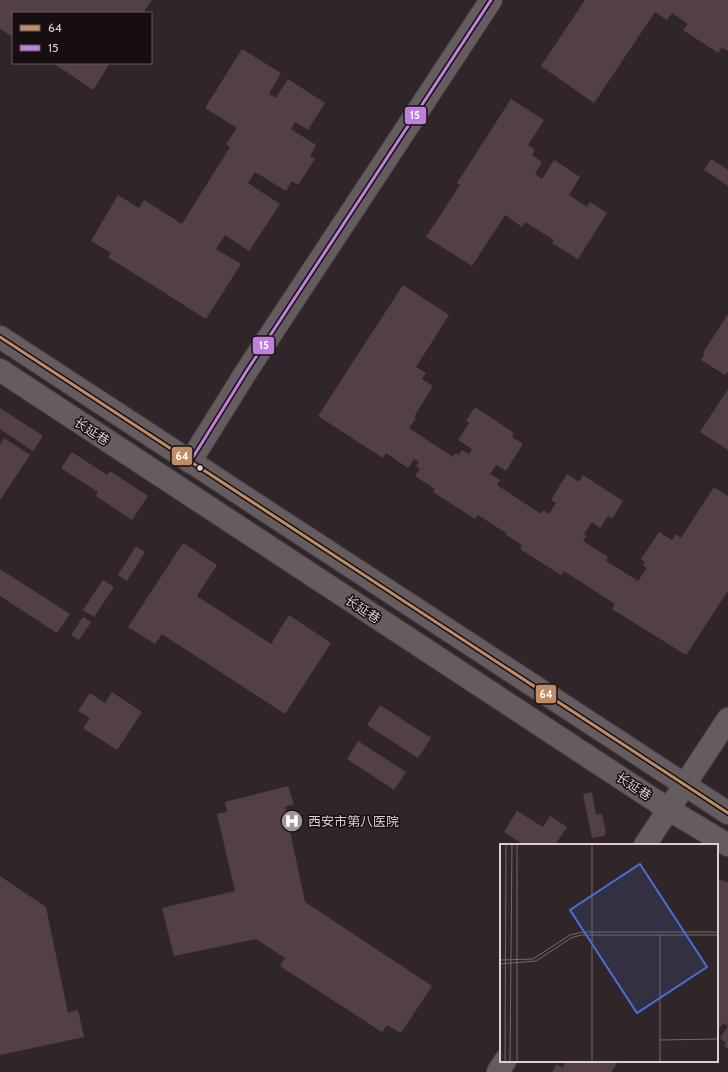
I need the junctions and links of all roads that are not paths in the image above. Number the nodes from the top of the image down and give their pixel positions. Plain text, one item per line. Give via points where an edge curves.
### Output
1 (491, 0) edge
2 (0, 338) edge
3 (0, 370) edge
4 (190, 462) junction
5 (728, 719) edge
6 (684, 785) junction
7 (668, 809) junction
8 (728, 813) edge
9 (646, 844) edge
10 (728, 845) edge
11 (504, 1062) edge
12 (498, 1072) edge

1 - 4 street via 250,366
2 - 4 street
3 - 7 street, 长延巷
4 - 6 street
5 - 6 street
6 - 7 street
6 - 8 street
7 - 9 street
7 - 10 street, 长延巷
11 - 12 street

